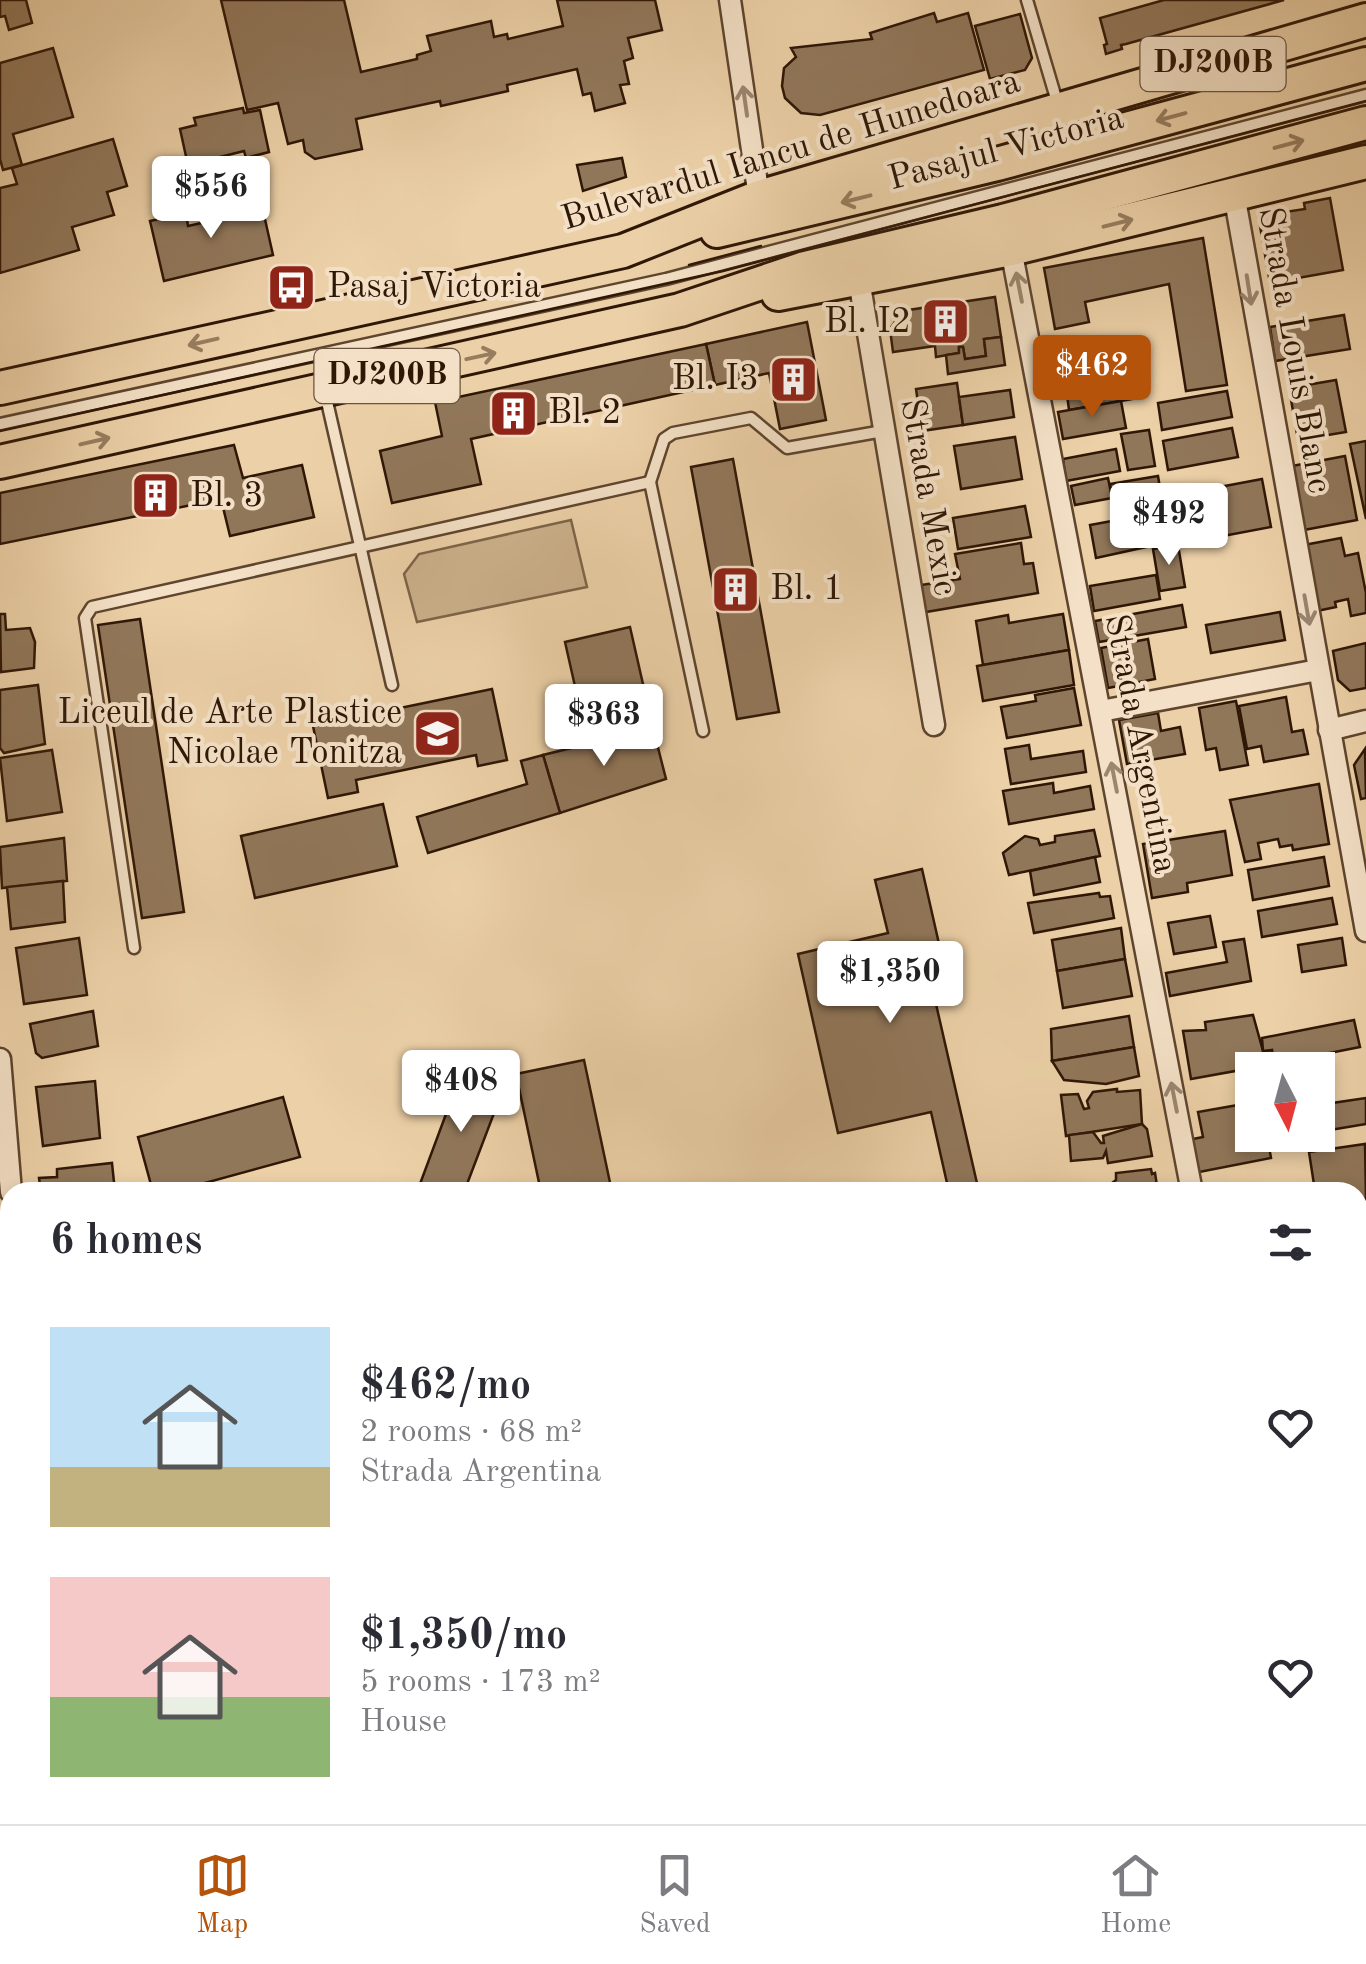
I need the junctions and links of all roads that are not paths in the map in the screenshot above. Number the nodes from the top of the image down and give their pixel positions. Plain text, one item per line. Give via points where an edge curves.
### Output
1 (730, 0) edge
2 (1028, 0) edge
3 (1366, 20) edge
4 (1366, 64) edge
5 (1366, 96) edge
6 (1059, 108) junction
7 (1366, 124) edge
8 (1366, 162) edge
9 (1234, 194) junction
10 (760, 197) junction
11 (1011, 250) junction
12 (623, 251) junction
13 (858, 268) junction
14 (0, 388) edge
15 (324, 390) junction
16 (0, 424) edge
17 (883, 431) junction
18 (0, 462) edge
19 (650, 482) junction
20 (361, 546) junction
21 (1318, 670) junction
22 (392, 685) dead end
23 (1101, 710) junction
24 (1366, 721) edge
25 (934, 725) dead end
26 (703, 730) dead end
27 (1329, 730) junction
28 (1366, 931) edge
29 (134, 948) dead end
30 (0, 1059) edge
31 (10, 1182) edge
32 (1190, 1182) edge

10 -> 1 street
2 - 6 lane
3 - 6 main road, Bulevardul Iancu de Hunedoara / DJ200B
4 -> 12 main road, Pasajul Victoria via 854,200
5 - 16 lane, Pasajul Victoria via 666,279
6 - 10 main road, Bulevardul Iancu de Hunedoara / DJ200B
13 -> 7 main road, Pasajul Victoria via 1003,221
8 - 9 main road, DJ200B
11 -> 9 main road, DJ200B
9 -> 21 street, Strada Louis Blanc
10 - 12 main road, Bulevardul Iancu de Hunedoara / DJ200B
11 - 13 main road, DJ200B
23 -> 11 street, Strada Argentina
12 -> 14 main road, Bulevardul Iancu de Hunedoara / DJ200B
15 -> 13 main road, DJ200B via 680,310 770,278
13 - 17 street, Strada Mexic
18 -> 15 main road, DJ200B
15 - 20 lane
17 - 19 lane via 788,448 751,418 672,433
17 - 25 street, Strada Mexic
19 - 20 lane
19 - 26 lane
20 - 22 lane
20 - 29 lane via 86,613
21 - 23 street
21 - 27 street, Strada Louis Blanc
32 -> 23 street, Strada Argentina
24 - 27 street
27 - 28 street, Strada Louis Blanc
30 - 31 street

